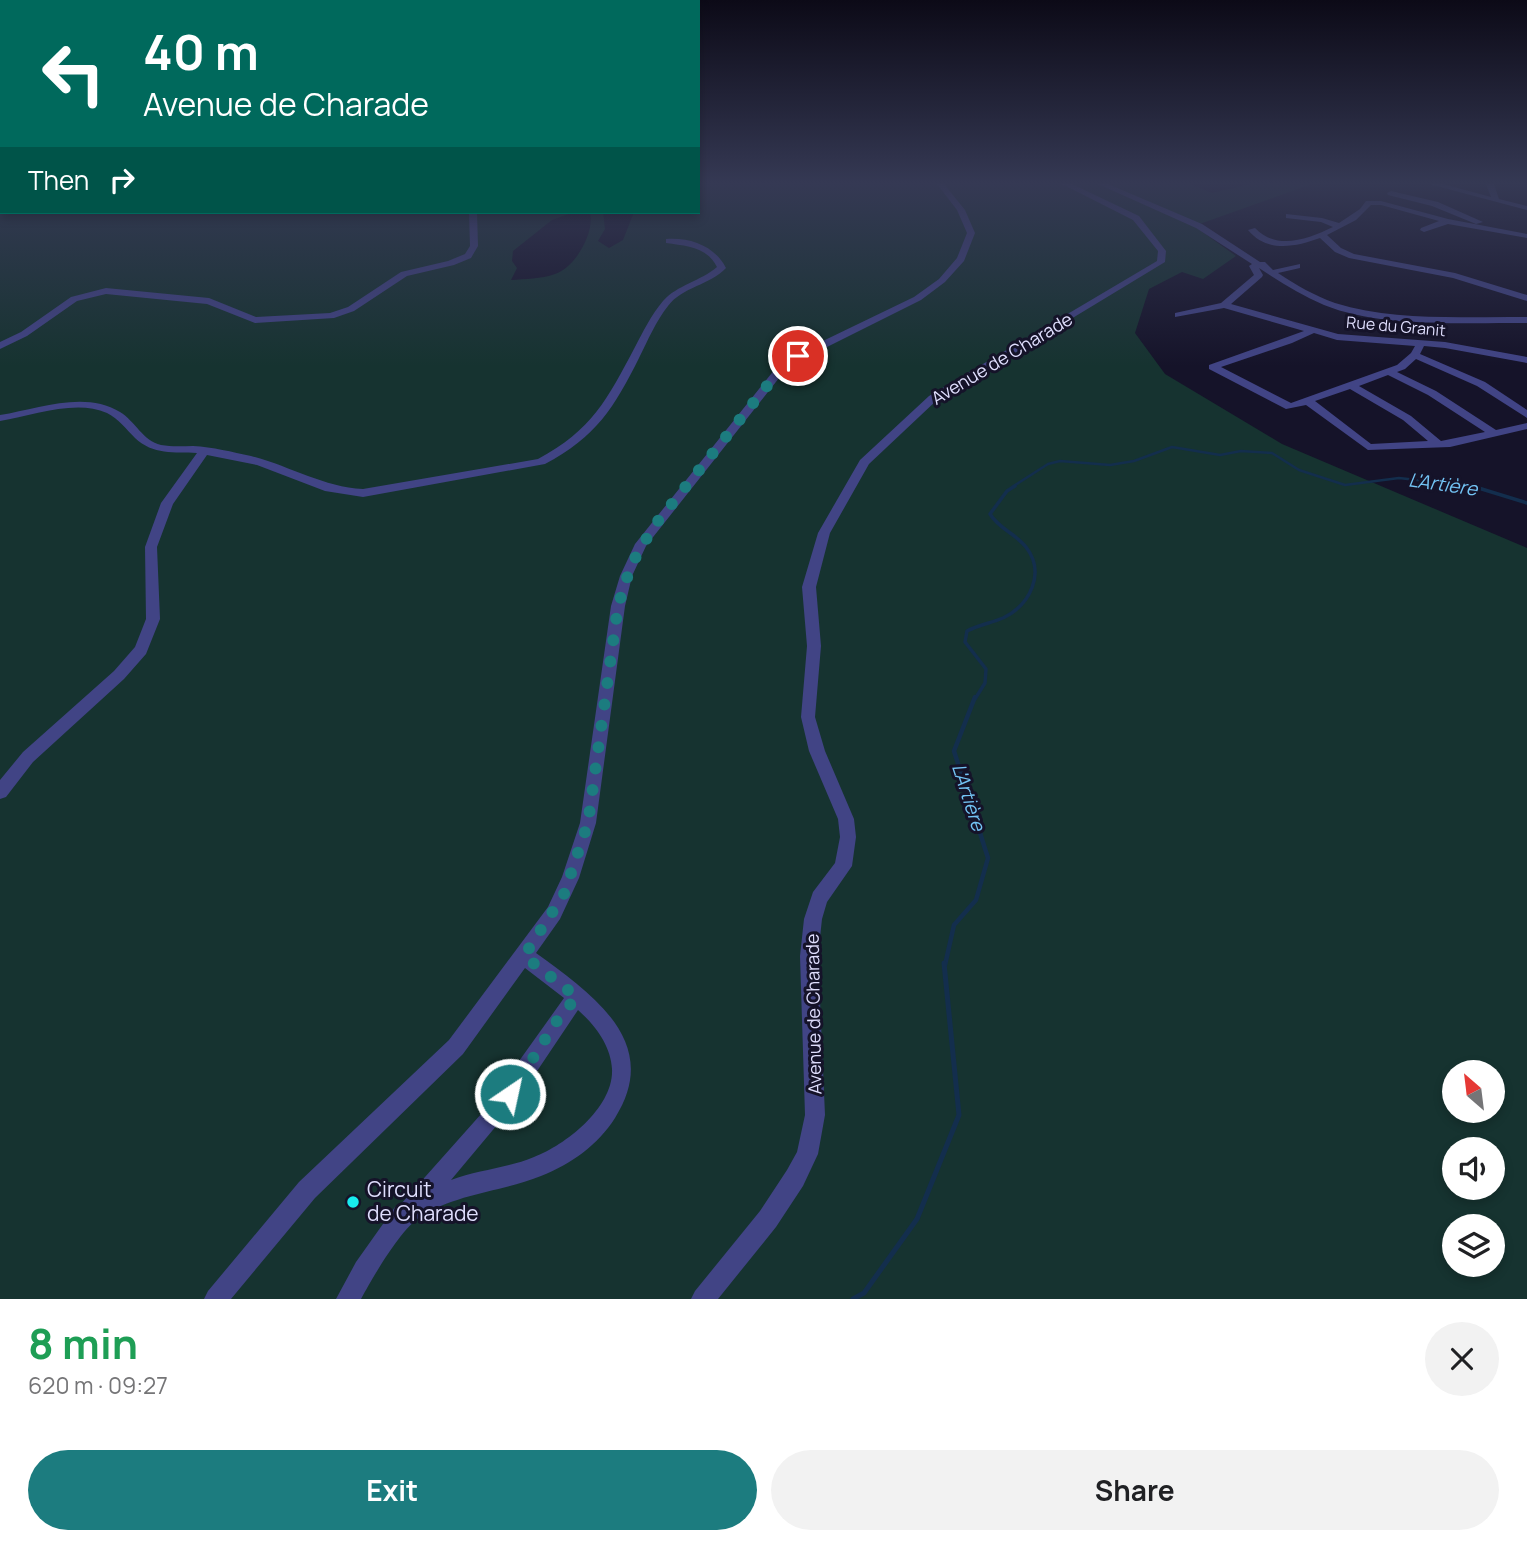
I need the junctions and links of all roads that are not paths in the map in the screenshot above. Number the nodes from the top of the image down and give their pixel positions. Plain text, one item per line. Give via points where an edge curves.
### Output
1 (474, 245) edge
2 (697, 245) edge
3 (966, 245) edge
4 (1157, 245) edge
5 (1230, 245) edge
6 (1332, 245) edge
7 (1262, 264) junction
8 (1297, 266) dead end
9 (1273, 272) junction
10 (1527, 298) edge
11 (1224, 306) junction
12 (1178, 315) dead end
13 (1527, 320) edge
14 (1313, 330) junction
15 (1421, 343) junction
16 (0, 346) edge
17 (1415, 355) junction
18 (1527, 360) edge
19 (1390, 372) junction
20 (1352, 386) junction
21 (1308, 401) junction
22 (1527, 415) edge
23 (0, 418) edge
24 (1527, 426) edge
25 (1495, 434) junction
26 (1439, 445) junction
27 (204, 451) junction
28 (0, 792) edge
29 (524, 956) junction
30 (577, 997) junction
31 (403, 1215) junction
32 (216, 1299) edge
33 (348, 1299) edge
34 (704, 1299) edge

1 - 16 street via 468,256 452,264 404,274 351,309 331,316 255,320 209,301 106,291 74,299
2 - 27 street via 717,257 722,268 671,297 617,390 587,433 563,452 541,461 346,492 320,489 281,470
3 - 29 street via 944,279 924,295 798,356 779,371 641,544 618,606 592,796 580,849 564,894
4 - 34 street, Avenue de Charade via 1161,262 933,398 864,462 824,533 812,567 808,601 813,672 808,717 846,819 848,836 843,866 819,898 813,919 809,956 815,1115 807,1154 795,1178
5 - 7 street
6 - 10 street via 1352,256 1455,276
7 - 9 street
7 - 11 street via 1253,266 1259,275
8 - 9 street
9 - 13 street via 1313,297 1368,314
11 - 12 street
11 - 14 street, Rue du Granit
14 - 15 street, Rue du Granit via 1337,337
14 - 21 street via 1289,344 1213,367 1285,406
15 - 17 street
15 - 18 street, Rue du Granit
17 - 19 street
17 - 22 street via 1494,391
19 - 20 street
19 - 25 street
20 - 21 street
20 - 26 street via 1407,418
21 - 26 street via 1364,446
23 - 27 street via 98,407 117,413 149,444
24 - 25 street
25 - 26 street
27 - 28 street via 167,503 150,547 153,619 141,650 120,675 28,757
29 - 30 street
29 - 32 street via 456,1047 307,1190
30 - 31 street via 510,1094 454,1163
30 - 31 street via 608,1029 622,1056 621,1082 608,1113 565,1154 447,1192
31 - 33 street via 362,1271

